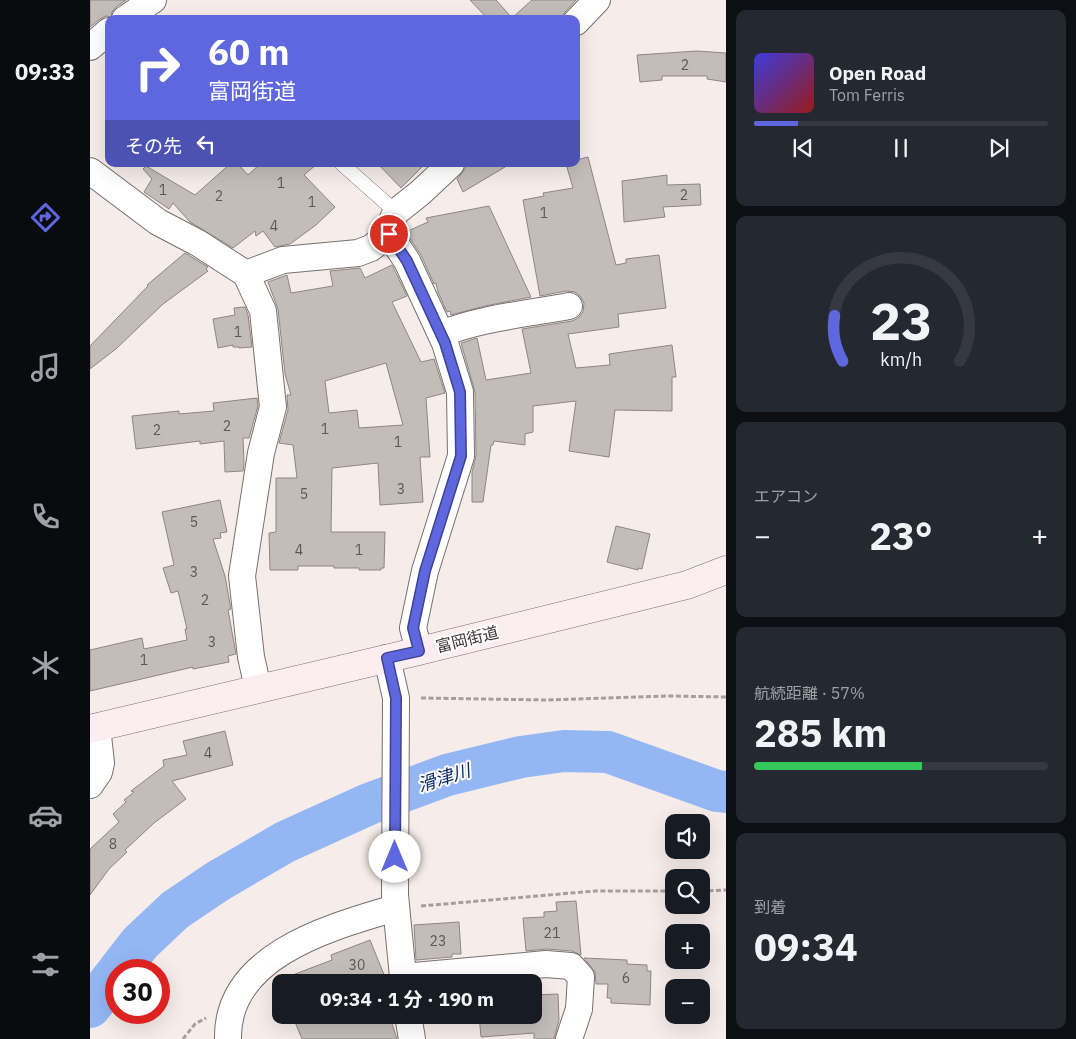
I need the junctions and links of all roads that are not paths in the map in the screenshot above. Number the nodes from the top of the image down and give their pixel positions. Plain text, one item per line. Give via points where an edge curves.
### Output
1 (153, 0) edge
2 (597, 0) edge
3 (131, 15) edge
4 (580, 18) edge
5 (105, 35) edge
6 (90, 47) edge
7 (345, 167) edge
8 (448, 167) edge
9 (90, 171) edge
10 (392, 223) junction
11 (246, 274) junction
12 (569, 306) dead end
13 (441, 334) junction
14 (726, 570) edge
15 (419, 651) junction
16 (387, 658) junction
17 (258, 688) junction
18 (93, 728) edge
19 (90, 785) edge
20 (395, 902) junction
21 (402, 974) edge
22 (457, 974) edge
23 (410, 1024) edge
24 (228, 1039) edge
25 (412, 1039) edge
26 (569, 1039) edge

1 - 3 street
2 - 4 street
5 - 6 street
7 - 10 lane
8 - 10 street
9 - 11 street via 158,222
10 - 11 street via 371,248 358,253 283,260
10 - 13 street
11 - 17 street via 263,311 273,407 261,453 242,576 251,657
12 - 13 street via 455,328
13 - 15 street via 460,392 461,456 425,571 413,628
14 - 15 street, 富岡街道 via 687,585
15 - 16 street, 富岡街道
16 - 17 street, 富岡街道
16 - 20 street via 396,700
17 - 18 street, 富岡街道
18 - 19 street via 101,762 99,772
20 - 21 street
20 - 24 street via 332,927 273,956 233,1003 227,1028
22 - 26 street via 546,964 571,966 581,977 579,1009
23 - 25 street

